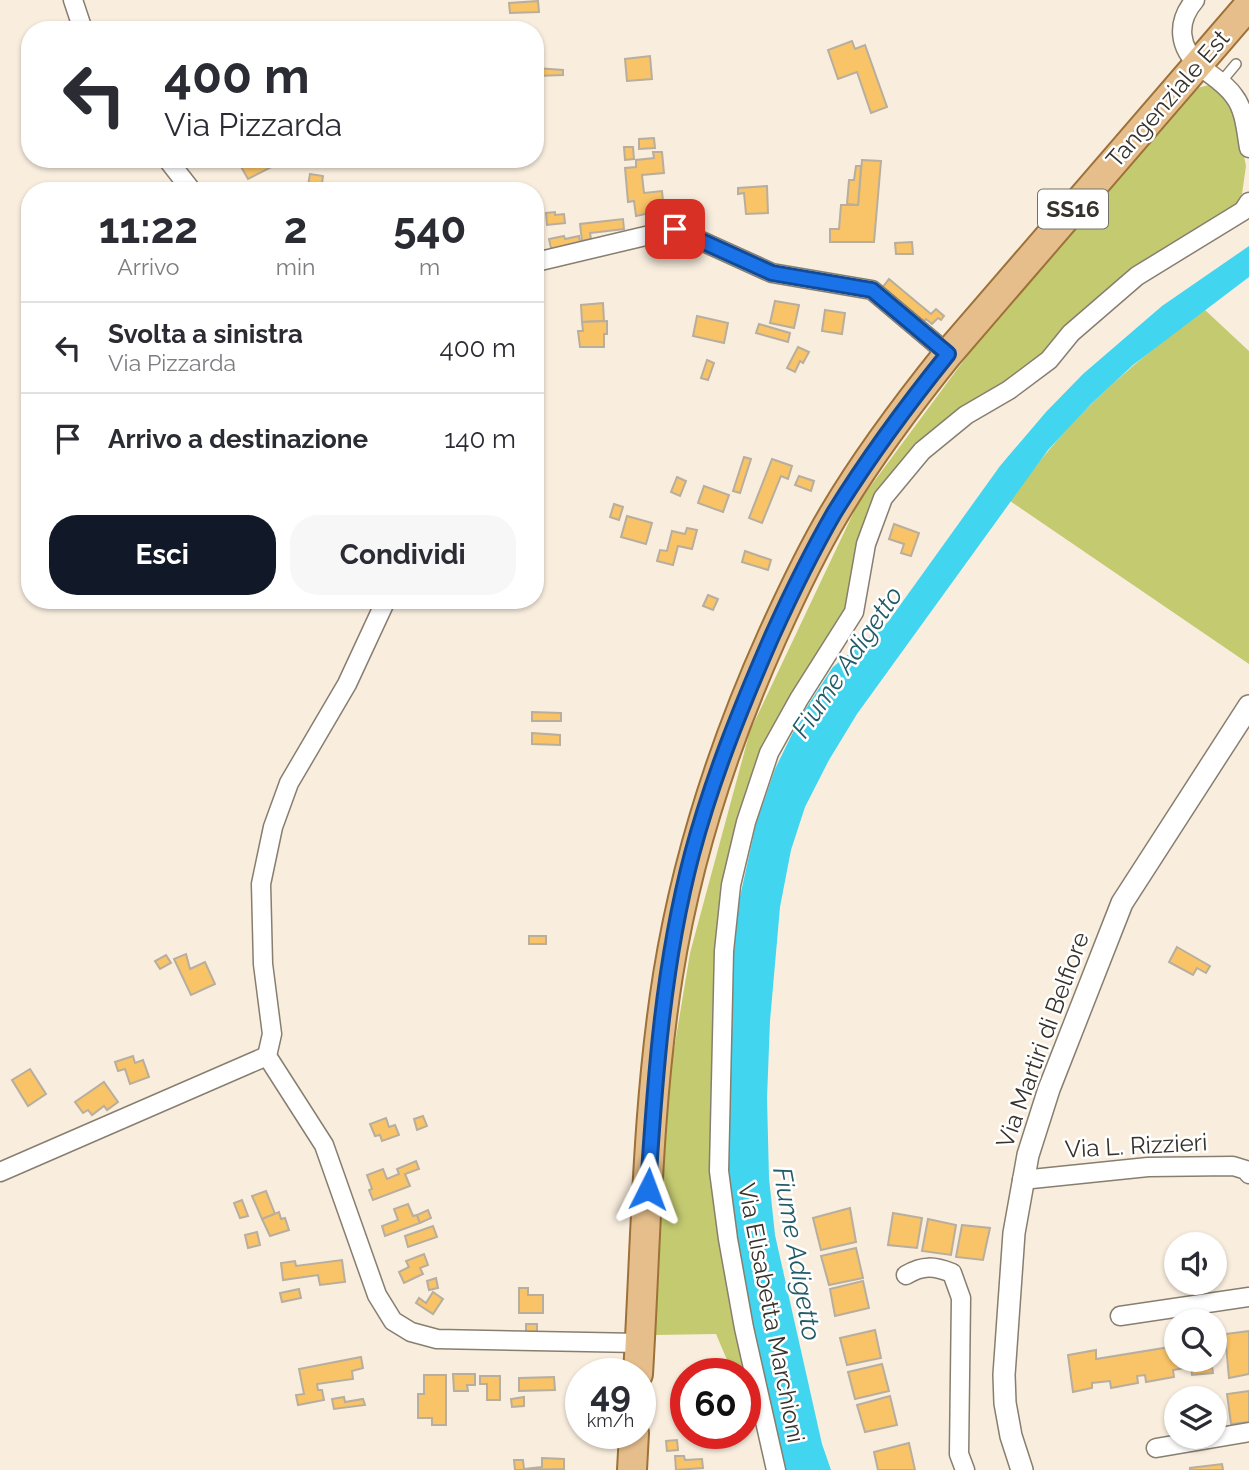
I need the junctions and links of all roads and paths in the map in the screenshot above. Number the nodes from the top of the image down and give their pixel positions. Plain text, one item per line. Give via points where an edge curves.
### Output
1 (73, 0) edge
2 (1195, 0) edge
3 (1249, 5) edge
4 (80, 21) edge
5 (1236, 64) dead end
6 (1198, 65) junction
7 (1221, 82) junction
8 (1249, 148) edge
9 (174, 168) edge
10 (185, 182) edge
11 (1249, 202) edge
12 (544, 260) edge
13 (948, 354) junction
14 (382, 609) edge
15 (1249, 706) edge
16 (267, 1056) junction
17 (0, 1172) edge
18 (1249, 1174) edge
19 (1022, 1180) junction
20 (906, 1275) dead end
21 (1249, 1297) edge
22 (1120, 1316) dead end
23 (639, 1343) junction
24 (639, 1358) edge
25 (1249, 1432) edge
26 (1156, 1448) dead end
27 (633, 1449) edge
28 (1019, 1468) edge
29 (632, 1470) edge
30 (776, 1470) edge
31 (965, 1470) edge

1 - 4 street
2 - 6 street via 1185,11 1181,26
3 - 6 main road, Tangenziale Est / SS16
5 - 7 lane
6 - 7 street
6 - 13 main road, Tangenziale Est / SS16
7 - 8 street via 1242,112
9 - 10 street
11 - 30 street, Via Elisabetta Marchioni via 1243,211 1137,276 1071,333 1049,360 966,415 922,451 883,498 866,544 854,611 769,752 731,885 723,964 719,1171 744,1328
12 - 13 street via 675,229 772,273 872,290
13 - 23 main road, Tangenziale Est / SS16 via 862,471 799,578 746,695 709,800 680,910 660,1036
14 - 16 street via 347,684 289,783 273,827 261,884 263,964 272,1034
15 - 19 street, Via Martiri di Belfiore via 1122,903 1049,1089
16 - 17 street
16 - 23 street via 324,1145 377,1295 393,1321 437,1339
18 - 19 street, Via L. Rizzieri via 1233,1166 1160,1167
19 - 28 street, Via Martiri di Belfiore via 1013,1233 1004,1375
20 - 31 street via 934,1266 952,1273 957,1282 961,1298 959,1454
21 - 22 street
23 - 24 main road, Tangenziale Est / SS16
25 - 26 street
27 - 29 main road

